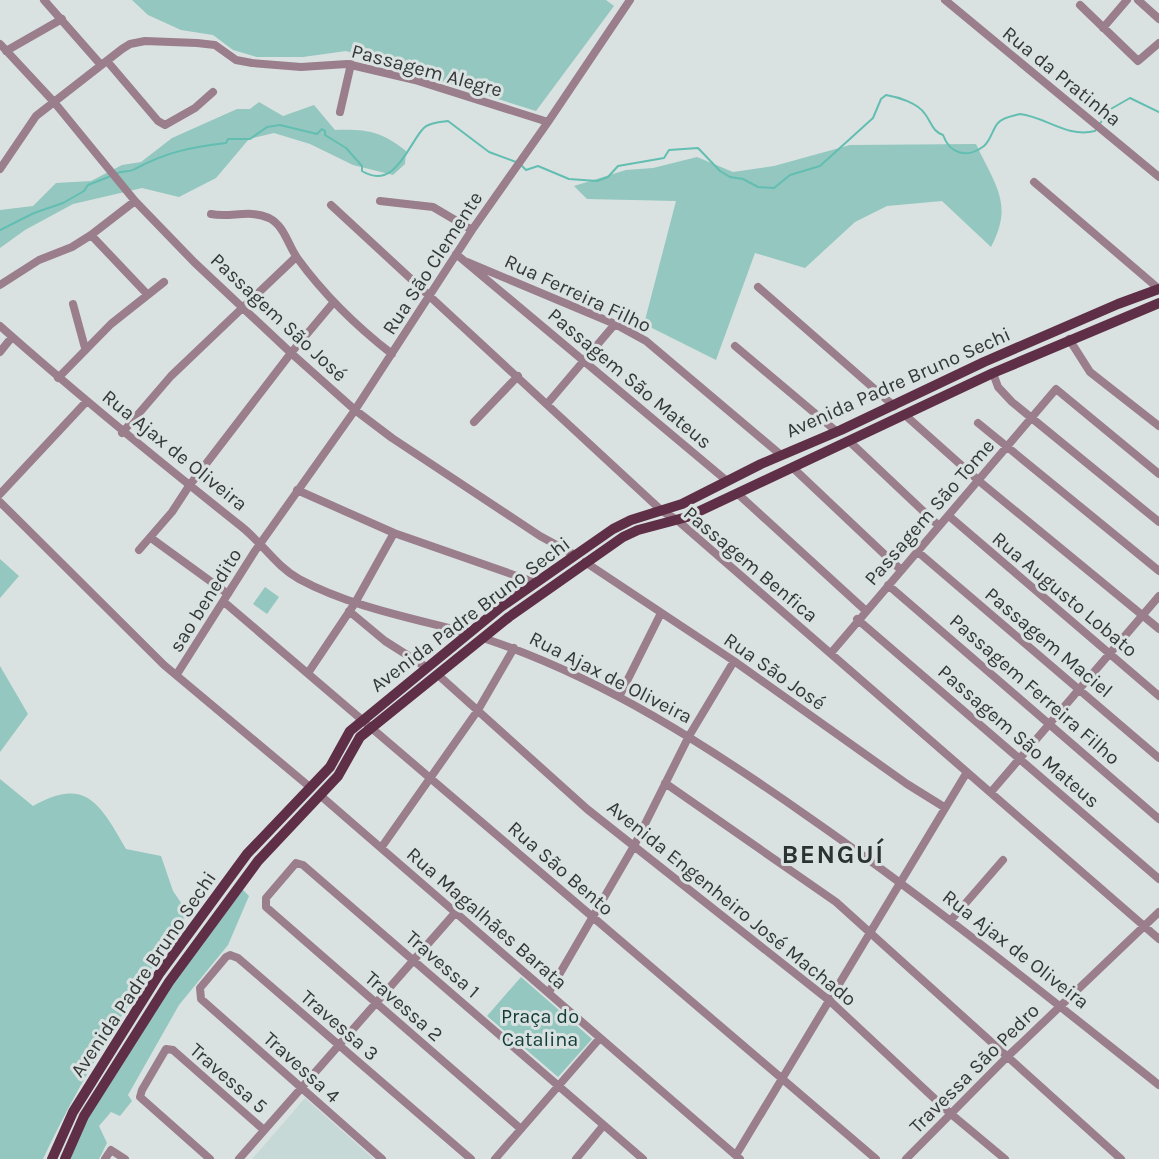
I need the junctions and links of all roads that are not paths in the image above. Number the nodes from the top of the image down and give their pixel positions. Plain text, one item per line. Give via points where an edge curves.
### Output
1 (44, 0) edge
2 (630, 0) edge
3 (945, 0) edge
4 (1127, 0) edge
5 (1138, 0) edge
6 (1080, 4) dead end
7 (62, 19) junction
8 (1159, 19) edge
9 (1103, 28) junction
10 (1159, 43) edge
11 (3, 47) edge
12 (104, 63) junction
13 (351, 64) junction
14 (213, 92) dead end
15 (54, 102) junction
16 (340, 112) dead end
17 (548, 122) junction
18 (0, 150) edge
19 (9, 156) junction
20 (0, 169) edge
21 (1159, 177) edge
22 (1034, 182) dead end
23 (135, 201) junction
24 (380, 201) dead end
25 (331, 205) dead end
26 (211, 214) dead end
27 (472, 230) junction
28 (91, 235) junction
29 (456, 254) junction
30 (296, 257) junction
31 (467, 262) junction
32 (164, 282) dead end
33 (0, 285) edge
34 (758, 287) dead end
35 (1159, 289) edge
36 (147, 294) junction
37 (431, 296) junction
38 (333, 303) junction
39 (1159, 303) edge
40 (73, 304) dead end
41 (242, 308) junction
42 (615, 324) junction
43 (0, 326) edge
44 (12, 337) junction
45 (1069, 339) junction
46 (735, 346) dead end
47 (85, 348) junction
48 (0, 352) edge
49 (291, 353) junction
50 (392, 354) junction
51 (583, 360) junction
52 (993, 374) junction
53 (518, 376) junction
54 (58, 378) junction
55 (86, 402) junction
56 (547, 404) junction
57 (894, 406) junction
58 (355, 410) junction
59 (905, 416) junction
60 (1032, 418) junction
61 (474, 422) dead end
62 (978, 423) dead end
63 (1159, 426) edge
64 (836, 431) junction
65 (122, 433) junction
66 (850, 442) junction
67 (1007, 447) junction
68 (781, 455) junction
69 (792, 467) junction
70 (1159, 474) edge
71 (727, 481) junction
72 (979, 481) junction
73 (189, 486) junction
74 (297, 490) junction
75 (0, 494) edge
76 (738, 494) junction
77 (0, 502) edge
78 (662, 511) junction
79 (949, 516) junction
80 (677, 520) junction
81 (1159, 522) edge
82 (939, 526) junction
83 (394, 533) junction
84 (152, 538) junction
85 (262, 544) junction
86 (139, 550) dead end
87 (918, 552) junction
88 (575, 555) junction
89 (585, 562) junction
90 (901, 570) junction
91 (1159, 571) edge
92 (534, 582) junction
93 (888, 585) junction
94 (1159, 596) edge
95 (226, 598) junction
96 (355, 603) junction
97 (865, 610) junction
98 (349, 611) junction
99 (661, 613) junction
100 (1143, 615) junction
101 (857, 619) junction
102 (1159, 629) edge
103 (468, 633) junction
104 (483, 638) junction
105 (514, 648) junction
106 (831, 653) junction
107 (1109, 653) junction
108 (734, 661) junction
109 (426, 667) junction
110 (308, 673) junction
111 (177, 674) junction
112 (436, 674) junction
113 (1079, 688) junction
114 (1159, 696) edge
115 (619, 697) junction
116 (478, 710) junction
117 (363, 718) junction
118 (1049, 722) junction
119 (372, 726) junction
120 (689, 736) junction
121 (1019, 757) junction
122 (1159, 758) edge
123 (967, 772) junction
124 (429, 776) junction
125 (664, 783) junction
126 (311, 788) junction
127 (991, 792) junction
128 (321, 796) junction
129 (944, 807) junction
130 (1159, 819) edge
131 (634, 846) junction
132 (381, 848) junction
133 (1003, 860) dead end
134 (303, 865) joint
135 (1159, 879) edge
136 (899, 880) junction
137 (1159, 912) edge
138 (455, 913) junction
139 (593, 917) junction
140 (951, 920) junction
141 (1146, 928) junction
142 (869, 933) junction
143 (1159, 939) edge
144 (412, 960) junction
145 (549, 992) junction
146 (201, 999) joint
147 (830, 1001) junction
148 (374, 1003) junction
149 (1061, 1005) junction
150 (600, 1038) junction
151 (338, 1045) junction
152 (1007, 1057) junction
153 (783, 1079) junction
154 (1159, 1085) edge
155 (558, 1086) junction
156 (300, 1089) junction
157 (951, 1114) junction
158 (603, 1126) junction
159 (521, 1129) junction
160 (264, 1130) junction
161 (738, 1157) edge
162 (52, 1159) edge
163 (65, 1159) edge
164 (105, 1159) edge
165 (125, 1159) edge
166 (210, 1159) edge
167 (239, 1159) edge
168 (382, 1159) edge
169 (471, 1159) edge
170 (495, 1159) edge
171 (576, 1159) edge
172 (643, 1159) edge
173 (876, 1159) edge
174 (906, 1159) edge
175 (1005, 1159) edge
176 (1121, 1159) edge

1 - 7 street
2 - 17 street, Rua São Clemente
3 - 21 street, Rua da Pratinha
4 - 9 street
5 - 8 street
6 - 9 street
7 - 11 street, Passagem São José
7 - 12 street
9 - 10 street via 1138,61
11 - 15 street, Passagem São José
12 - 13 street, Passagem Alegre via 130,44 145,41 215,45 241,61 301,68
12 - 14 street via 158,121 169,125
12 - 15 street
13 - 16 street
13 - 17 street, Passagem Alegre
15 - 19 street via 36,116
15 - 23 street, Passagem São José
17 - 27 street, Rua São Clemente
18 - 19 street
19 - 20 street
22 - 35 street
23 - 28 street
23 - 41 street, Passagem São José
24 - 27 street via 433,207
25 - 37 street, Passagem Benfica
26 - 30 street via 226,217 246,213 267,218 284,233
27 - 29 street, Rua São Clemente
28 - 33 street via 39,260
28 - 36 street
29 - 31 street, Passagem São Mateus
29 - 37 street, Rua São Clemente
30 - 38 street
30 - 41 street
31 - 42 street, Rua Ferreira Filho
31 - 51 street, Passagem São Mateus
32 - 36 street
34 - 57 street
35 - 57 main road, Avenida Padre Bruno Sechi via 1073,322
36 - 47 street
37 - 50 street, Rua São Clemente
37 - 53 street, Passagem Benfica
38 - 49 street
38 - 50 street
39 - 45 main road, Avenida Padre Bruno Sechi
40 - 47 street
41 - 49 street, Passagem São José
41 - 65 street via 171,376
42 - 51 street
42 - 68 street, Rua Ferreira Filho via 646,341
43 - 44 street, Rua Ajax de Oliveira
44 - 48 street
44 - 54 street, Rua Ajax de Oliveira
45 - 52 main road, Avenida Padre Bruno Sechi
45 - 63 street via 1090,372
46 - 64 street
47 - 54 street
49 - 58 street, Passagem São José
49 - 73 street
50 - 58 street, Rua São Clemente
51 - 56 street
51 - 71 street, Passagem São Mateus
52 - 59 main road, Avenida Padre Bruno Sechi
52 - 60 street via 998,387
53 - 56 street, Passagem Benfica
53 - 61 street
54 - 55 street, Rua Ajax de Oliveira
55 - 65 street, Rua Ajax de Oliveira
55 - 75 street
56 - 78 street, Passagem Benfica
57 - 64 main road, Avenida Padre Bruno Sechi
58 - 74 street, Rua São Clemente
58 - 88 street, Passagem São José via 540,536
59 - 66 main road, Avenida Padre Bruno Sechi
59 - 72 street
60 - 67 street, Passagem São Tome
60 - 70 street, Passagem São Tome via 1058,389
60 - 81 street
62 - 67 street
64 - 68 main road, Avenida Padre Bruno Sechi
65 - 73 street, Rua Ajax de Oliveira
66 - 69 main road, Avenida Padre Bruno Sechi
66 - 82 street
67 - 72 street, Passagem São Tome
67 - 91 street
68 - 71 main road, Avenida Padre Bruno Sechi
69 - 76 main road, Avenida Padre Bruno Sechi
69 - 90 street
71 - 78 main road, Avenida Padre Bruno Sechi
72 - 79 street, Passagem São Tome
72 - 100 street
73 - 84 street
73 - 85 street, Rua Ajax de Oliveira
74 - 83 street
74 - 85 street, Rua São Clemente
76 - 80 main road, Avenida Padre Bruno Sechi
76 - 97 street
77 - 111 street
78 - 80 street, Passagem Benfica
78 - 88 main road, Avenida Padre Bruno Sechi via 614,528
79 - 82 street, Passagem São Tome
79 - 107 street, Rua Augusto Lobato
80 - 89 main road, Avenida Padre Bruno Sechi via 618,539
80 - 106 street, Passagem Benfica
82 - 87 street, Passagem São Tome
83 - 92 street
83 - 96 street
84 - 86 street
84 - 95 street, Rua São Bento
85 - 95 street, sao benedito
85 - 96 street, Rua Ajax de Oliveira via 284,569
87 - 90 street, Passagem São Tome
87 - 113 street, Passagem Maciel
88 - 92 main road, Avenida Padre Bruno Sechi
89 - 99 street, Rua São José
89 - 104 main road, Avenida Padre Bruno Sechi
90 - 93 street, Passagem São Tome
92 - 103 main road, Avenida Padre Bruno Sechi
93 - 97 street, Passagem São Tome
93 - 118 street, Passagem Ferreira Filho
94 - 100 street
95 - 110 street, Rua São Bento
95 - 111 street, sao benedito
96 - 98 street
96 - 103 street, Rua Ajax de Oliveira
97 - 101 street, Passagem São Tome
98 - 109 street via 385,641
98 - 110 street
99 - 108 street, Rua São José
99 - 115 street
100 - 102 street
100 - 107 street
101 - 106 street, Passagem São Tome
101 - 121 street, Passagem São Mateus
103 - 104 main road, Rua Ajax de Oliveira
103 - 109 main road, Avenida Padre Bruno Sechi
104 - 105 street, Rua Ajax de Oliveira
104 - 112 main road, Avenida Padre Bruno Sechi
105 - 115 street, Rua Ajax de Oliveira
105 - 116 street
106 - 123 street, Passagem Benfica
107 - 113 street
107 - 114 street, Rua Augusto Lobato
108 - 120 street
108 - 129 street, Rua São José
109 - 117 main road, Avenida Padre Bruno Sechi
110 - 117 street, Rua São Bento
111 - 126 street
112 - 116 street, Avenida Engenheiro José Machado
112 - 119 main road, Avenida Padre Bruno Sechi
113 - 118 street
113 - 122 street, Passagem Maciel
115 - 120 street, Rua Ajax de Oliveira
116 - 124 street
116 - 131 street, Avenida Engenheiro José Machado
117 - 119 street, Rua São Bento
117 - 126 main road, Avenida Padre Bruno Sechi
118 - 121 street
118 - 130 street, Passagem Ferreira Filho
119 - 124 street, Rua São Bento
119 - 128 main road, Avenida Padre Bruno Sechi via 360,737 345,766
120 - 125 street
120 - 136 street, Rua Ajax de Oliveira
121 - 127 street
121 - 135 street, Passagem São Mateus
123 - 127 street, Passagem Benfica
123 - 129 street
124 - 132 street
124 - 139 street, Rua São Bento
125 - 131 street
125 - 142 street via 836,902
126 - 162 main road, Avenida Padre Bruno Sechi via 247,854 159,974 73,1112
127 - 141 street, Passagem Benfica
128 - 132 street, Rua Magalhães Barata
128 - 163 main road, Avenida Padre Bruno Sechi via 258,861 169,982 84,1116
129 - 136 street
131 - 139 street
131 - 147 street, Avenida Engenheiro José Machado
132 - 138 street, Rua Magalhães Barata
133 - 140 street
134 - 144 street, Travessa 1
134 - 148 street, Travessa 2 via 292,866 266,898 266,907
136 - 140 street, Rua Ajax de Oliveira
136 - 142 street
137 - 141 street, Travessa São Pedro
138 - 144 street
138 - 145 street, Rua Magalhães Barata
139 - 145 street
139 - 153 street, Rua São Bento
140 - 149 street, Rua Ajax de Oliveira
141 - 143 street, Passagem Benfica
141 - 149 street, Travessa São Pedro
142 - 147 street
142 - 152 street
144 - 148 street
144 - 155 street, Travessa 1
145 - 150 street, Rua Magalhães Barata
146 - 151 street, Travessa 3 via 200,988 226,957 234,955
146 - 156 street, Travessa 4
147 - 153 street
147 - 157 street, Avenida Engenheiro José Machado
148 - 151 street
148 - 159 street, Travessa 2
149 - 152 street, Travessa São Pedro
149 - 154 street, Rua Ajax de Oliveira
150 - 155 street
150 - 161 street, Rua Magalhães Barata
151 - 156 street
151 - 169 street, Travessa 3
152 - 157 street, Travessa São Pedro
152 - 176 street
153 - 161 street
153 - 173 street, Rua São Bento
155 - 158 street, Travessa 1
155 - 159 street
156 - 160 street
156 - 168 street, Travessa 4
157 - 174 street, Travessa São Pedro
157 - 175 street, Avenida Engenheiro José Machado
158 - 171 street
158 - 172 street, Travessa 1
159 - 170 street
160 - 166 street, Travessa 5 via 172,1050 166,1049 140,1097
160 - 167 street
164 - 165 street via 109,1152

